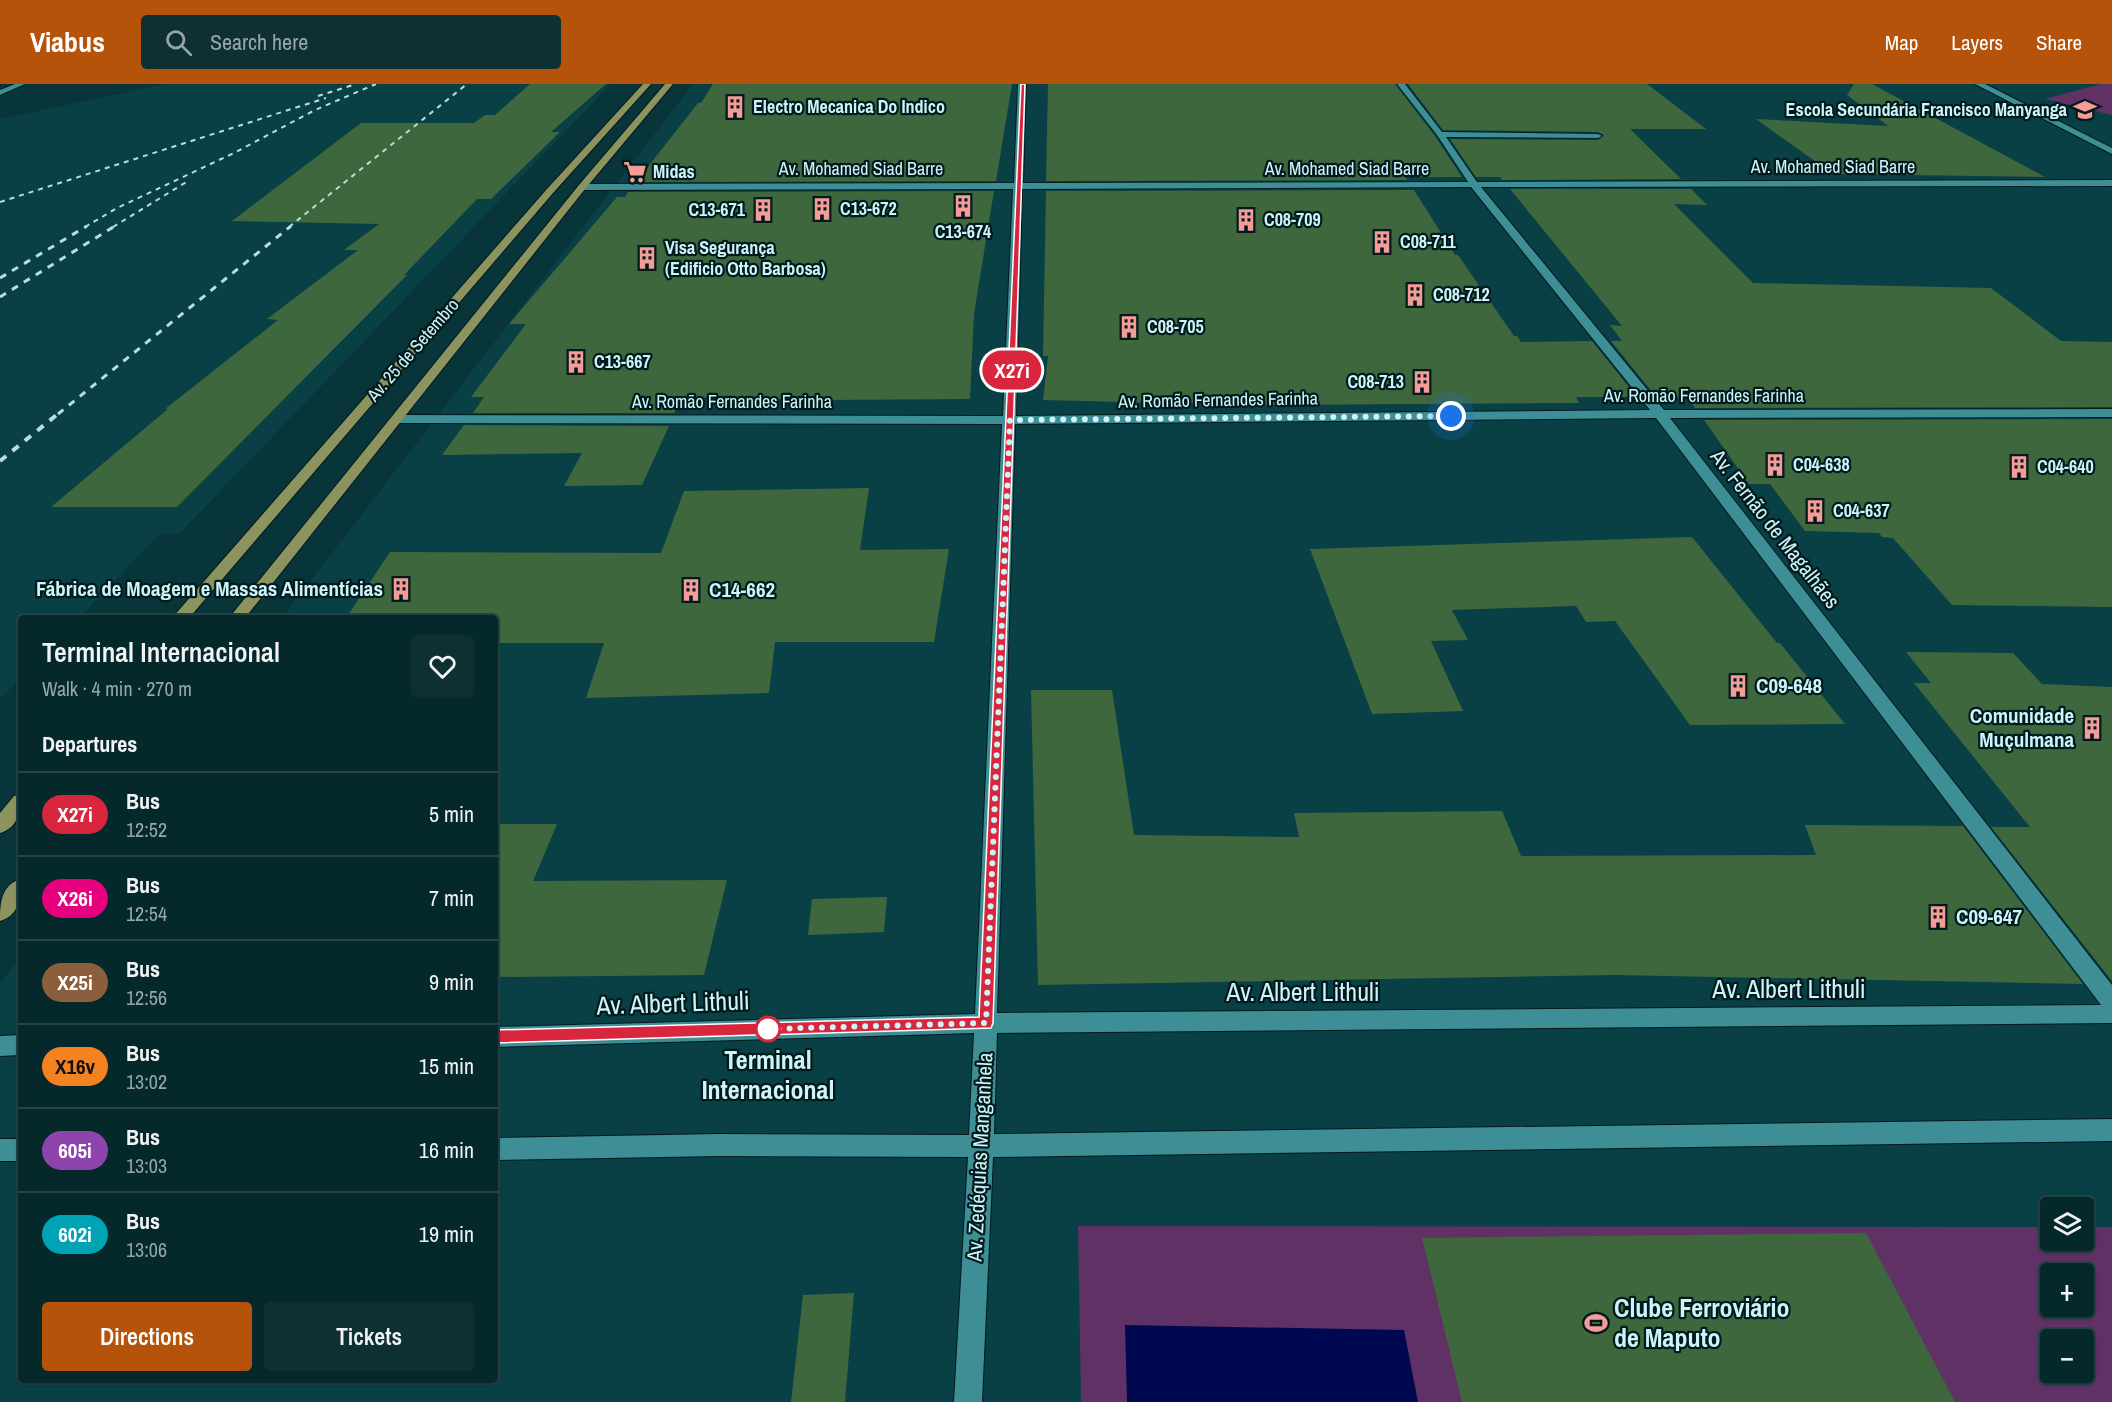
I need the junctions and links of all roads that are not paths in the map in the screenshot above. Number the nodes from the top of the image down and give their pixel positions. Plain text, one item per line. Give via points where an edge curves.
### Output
1 (21, 84) edge
2 (647, 84) edge
3 (669, 84) edge
4 (1022, 84) edge
5 (1401, 84) edge
6 (1979, 84) edge
7 (0, 93) edge
8 (1440, 134) junction
9 (1598, 136) dead end
10 (2112, 151) edge
11 (2112, 183) edge
12 (1018, 185) junction
13 (1474, 186) junction
14 (582, 187) junction
15 (2112, 413) edge
16 (1660, 414) junction
17 (397, 419) junction
18 (1010, 420) junction
19 (183, 615) edge
20 (239, 615) edge
21 (18, 805) edge
22 (0, 826) edge
23 (18, 891) edge
24 (0, 913) edge
25 (2112, 1002) edge
26 (2112, 1014) edge
27 (986, 1023) junction
28 (498, 1037) edge
29 (0, 1046) edge
30 (18, 1046) edge
31 (2112, 1130) edge
32 (981, 1146) junction
33 (498, 1149) edge
34 (0, 1150) edge
35 (18, 1150) edge
36 (968, 1402) edge

1 - 7 street
2 - 19 main road, Av. 25 de Setembro
3 - 14 main road, Av. 25 de Setembro
4 - 12 street, Av. Zedéquias Manganhela
5 - 8 street, Av. Fernão de Magalhães
6 - 10 street
8 - 9 street
8 - 13 street, Av. Fernão de Magalhães
11 - 13 street, Av. Mohamed Siad Barre
12 - 13 street, Av. Mohamed Siad Barre
12 - 14 street, Av. Mohamed Siad Barre
12 - 18 street, Av. Zedéquias Manganhela
13 - 16 street, Av. Fernão de Magalhães
14 - 17 main road, Av. 25 de Setembro
15 - 16 street, Av. Romão Fernandes Farinha
16 - 18 street, Av. Romão Fernandes Farinha
16 - 25 street, Av. Fernão de Magalhães
17 - 18 street, Av. Romão Fernandes Farinha
17 - 20 main road, Av. 25 de Setembro
18 - 27 street, Av. Zedéquias Manganhela
21 - 22 main road
23 - 24 main road
26 - 27 street, Av. Albert Lithuli
27 - 28 street, Av. Albert Lithuli
27 - 32 street, Av. Zedéquias Manganhela
29 - 30 street
31 - 32 street
32 - 33 street
32 - 36 street, Av. Zedéquias Manganhela
34 - 35 street

